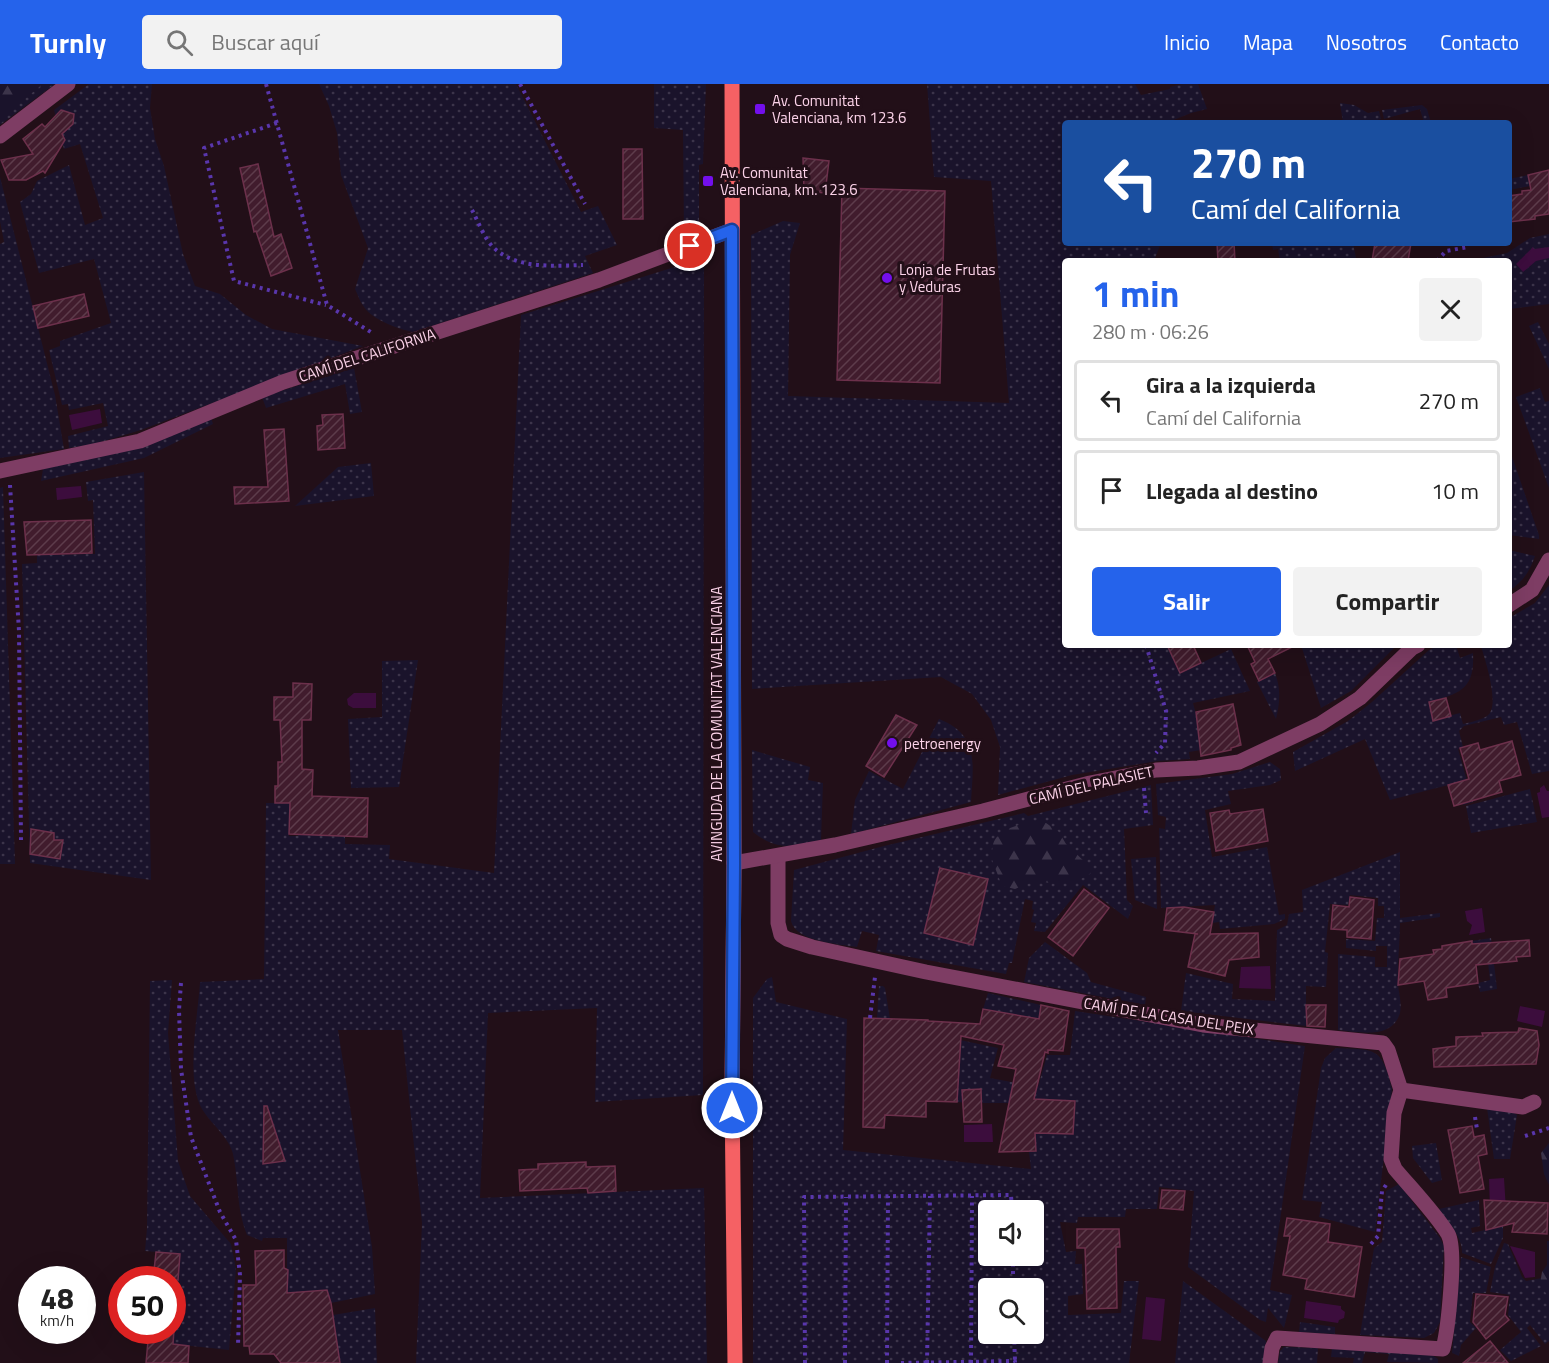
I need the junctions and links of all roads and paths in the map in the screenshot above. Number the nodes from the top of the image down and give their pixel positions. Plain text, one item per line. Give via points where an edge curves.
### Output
1 (68, 84) edge
2 (266, 84) edge
3 (520, 84) edge
4 (732, 84) edge
5 (277, 123) junction
6 (0, 136) edge
7 (585, 204) dead end
8 (472, 210) dead end
9 (732, 230) junction
10 (1468, 247) dead end
11 (1440, 258) edge
12 (614, 274) junction
13 (327, 305) junction
14 (396, 346) junction
15 (4, 470) edge
16 (1549, 560) edge
17 (1512, 603) edge
18 (1147, 648) edge
19 (1412, 648) edge
20 (1141, 773) junction
21 (1146, 813) dead end
22 (21, 840) dead end
23 (778, 856) junction
24 (734, 863) junction
25 (875, 978) dead end
26 (181, 983) dead end
27 (870, 1018) dead end
28 (1401, 1090) junction
29 (1533, 1102) dead end
30 (1549, 1128) edge
31 (1525, 1136) dead end
32 (1395, 1169) junction
33 (888, 1196) junction
34 (930, 1196) junction
35 (972, 1196) junction
36 (846, 1197) junction
37 (1011, 1200) edge
38 (1371, 1244) dead end
39 (1014, 1344) edge
40 (238, 1346) dead end
41 (1443, 1356) edge
42 (970, 1362) edge
43 (1015, 1362) edge
44 (735, 1363) edge
45 (805, 1363) edge
46 (846, 1363) edge
47 (887, 1363) edge
48 (901, 1363) edge
49 (927, 1363) edge
50 (1270, 1363) edge

1 - 6 lane
2 - 5 path
3 - 7 path
4 - 9 main road, AVINGUDA DE LA COMUNITAT VALENCIANA
5 - 13 path
5 - 13 path via 204,148 234,281
8 - 12 path via 492,246 512,260 549,266 599,265
9 - 12 lane, CAMÍ DEL CALIFORNIA
9 - 24 main road, AVINGUDA DE LA COMUNITAT VALENCIANA
10 - 11 path via 1446,251
12 - 14 lane, CAMÍ DEL CALIFORNIA
13 - 14 path
14 - 15 lane, CAMÍ DEL CALIFORNIA via 283,382 140,441
15 - 22 path via 20,631
16 - 17 lane via 1532,590
18 - 20 path via 1166,711 1165,743
19 - 20 lane, CAMÍ DEL PALASIET via 1360,698 1279,744 1239,762
20 - 21 path
20 - 23 lane, CAMÍ DEL PALASIET
23 - 24 lane, CAMÍ DEL PALASIET
23 - 28 lane, CAMÍ DE LA CASA DEL PEIX via 778,923 781,935 787,939 933,973 1181,1021 1383,1043
24 - 44 main road, AVINGUDA DE LA COMUNITAT VALENCIANA
25 - 27 path
26 - 40 path via 181,1070 191,1137 220,1212 236,1240 240,1275
28 - 29 lane via 1523,1107
28 - 32 lane via 1394,1113 1391,1158
30 - 31 path
32 - 38 path via 1382,1191 1378,1236
32 - 41 lane via 1449,1235 1452,1250
33 - 34 path
33 - 36 path
33 - 47 path
34 - 35 path
34 - 49 path
35 - 37 path via 1011,1195
35 - 42 path
36 - 45 path via 804,1197
36 - 46 path
39 - 43 path
41 - 50 lane via 1277,1338
42 - 43 path
42 - 49 path
48 - 49 path

